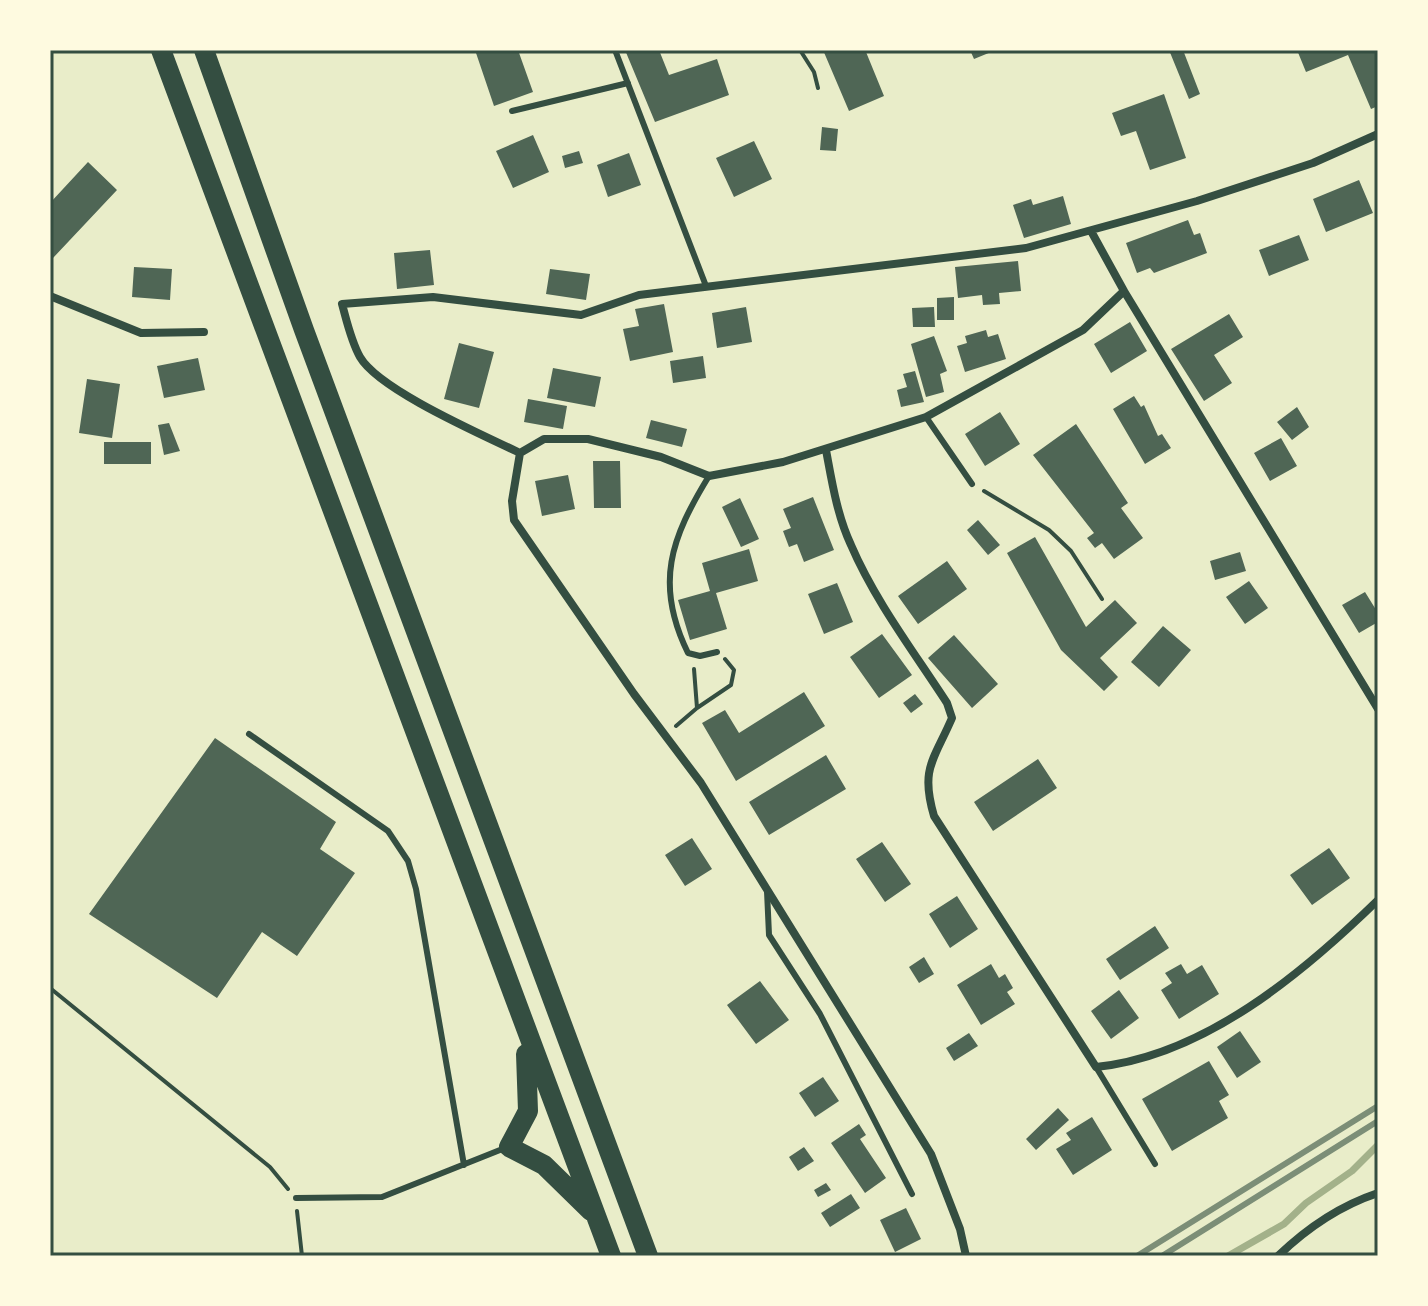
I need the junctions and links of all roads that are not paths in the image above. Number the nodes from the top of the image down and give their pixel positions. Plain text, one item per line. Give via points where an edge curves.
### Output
1 (161, 50) edge
2 (204, 50) edge
3 (615, 50) edge
4 (628, 83) junction
5 (512, 111) dead end
6 (1378, 134) edge
7 (1091, 231) junction
8 (706, 286) junction
9 (1124, 291) junction
10 (50, 296) edge
11 (204, 332) dead end
12 (926, 417) junction
13 (826, 450) junction
14 (520, 453) junction
15 (709, 476) junction
16 (972, 484) road end
17 (717, 652) road end
18 (1378, 709) edge
19 (249, 734) dead end
20 (767, 891) junction
21 (1378, 900) edge
22 (522, 1022) junction
23 (1096, 1067) junction
24 (509, 1147) junction
25 (1155, 1164) dead end
26 (464, 1165) junction
27 (1378, 1193) edge
28 (912, 1194) dead end
29 (296, 1198) road end
30 (595, 1214) junction
31 (611, 1256) edge
32 (648, 1256) edge
33 (966, 1256) edge
34 (1278, 1256) edge

1 - 22 main road
2 - 32 main road
3 - 4 lane
4 - 5 lane
4 - 8 lane
6 - 7 street via 1313,163
7 - 8 street via 1026,248
7 - 9 street
8 - 14 street via 639,295 581,315 433,297 342,304 361,359 377,375
9 - 12 street via 1083,330
9 - 18 street
10 - 11 street via 141,333
12 - 13 street
12 - 16 lane
13 - 15 street
13 - 23 street via 837,506 862,570 952,718 927,770 934,816
14 - 15 street via 544,439 588,439 661,457
14 - 20 street via 514,520 701,783
15 - 17 lane via 686,514 672,553 667,590 688,653
19 - 26 lane via 388,831 408,861
20 - 28 lane via 769,935 820,1014
20 - 33 street via 931,1154
21 - 23 street via 1330,944 1201,1037 1158,1056
22 - 24 main road via 528,1111
22 - 30 main road
23 - 25 lane
24 - 26 lane
24 - 30 main road via 544,1165
26 - 29 lane via 382,1197
27 - 34 street via 1327,1216
30 - 31 main road

